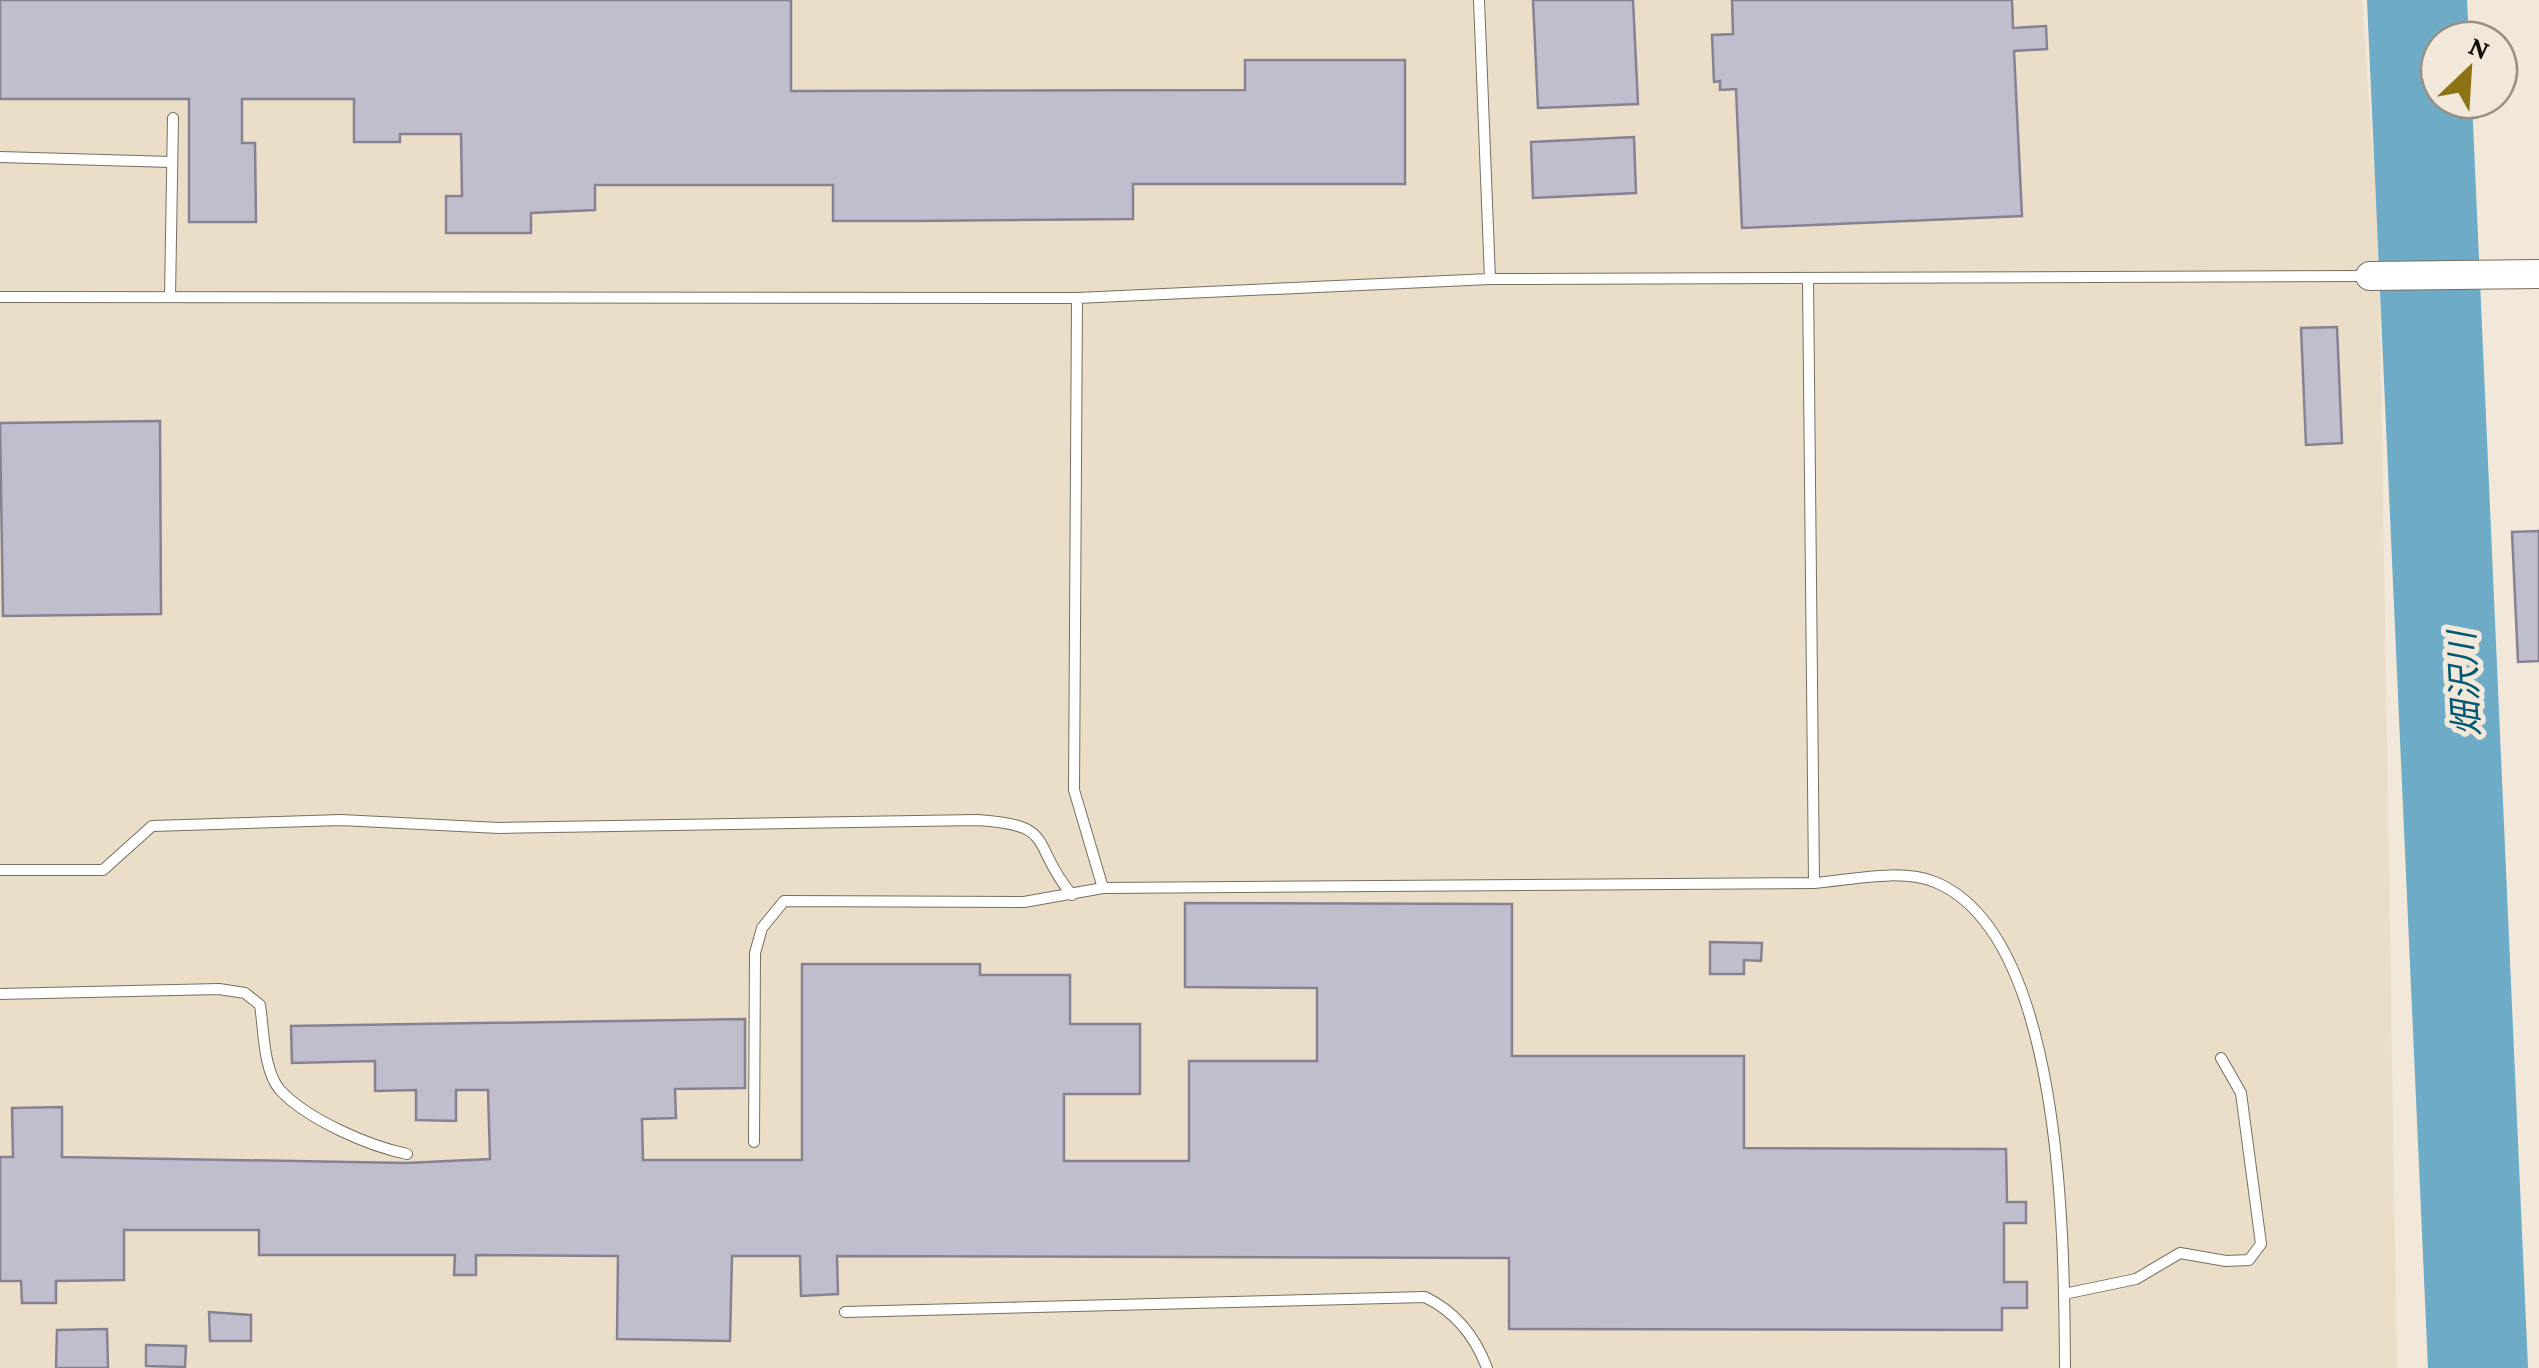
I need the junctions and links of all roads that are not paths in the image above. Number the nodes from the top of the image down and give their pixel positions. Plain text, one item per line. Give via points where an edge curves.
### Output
1 (1479, 0) edge
2 (173, 118) dead end
3 (0, 157) edge
4 (172, 162) junction
5 (2532, 274) edge
6 (2370, 276) joint
7 (1808, 278) junction
8 (1490, 279) junction
9 (0, 297) edge
10 (170, 297) junction
11 (1078, 298) junction
12 (0, 870) edge
13 (1814, 883) junction
14 (1104, 888) junction
15 (1072, 895) junction
16 (0, 994) edge
17 (2221, 1058) dead end
18 (754, 1142) dead end
19 (407, 1154) dead end
20 (2064, 1294) junction
21 (845, 1312) dead end
22 (1487, 1368) edge
23 (2065, 1368) edge

1 - 8 lane
2 - 4 lane
3 - 4 lane
4 - 10 lane
5 - 6 street
6 - 7 lane
7 - 8 lane
7 - 13 lane
8 - 11 lane
9 - 10 lane
10 - 11 lane
11 - 14 lane via 1074,790
12 - 15 lane via 102,870 152,826 978,820 1019,823 1034,833 1052,872
13 - 14 lane
13 - 20 lane via 1912,876 1937,883 1988,928 2031,1010 2051,1116
14 - 15 lane
15 - 18 lane via 1024,902 784,900 762,928 755,953
16 - 19 lane via 245,993 260,1005 270,1070 280,1090 367,1145
17 - 20 lane via 2245,1110 2261,1244 2249,1260 2180,1253 2136,1280
20 - 23 lane
21 - 22 lane via 1425,1297 1473,1336

